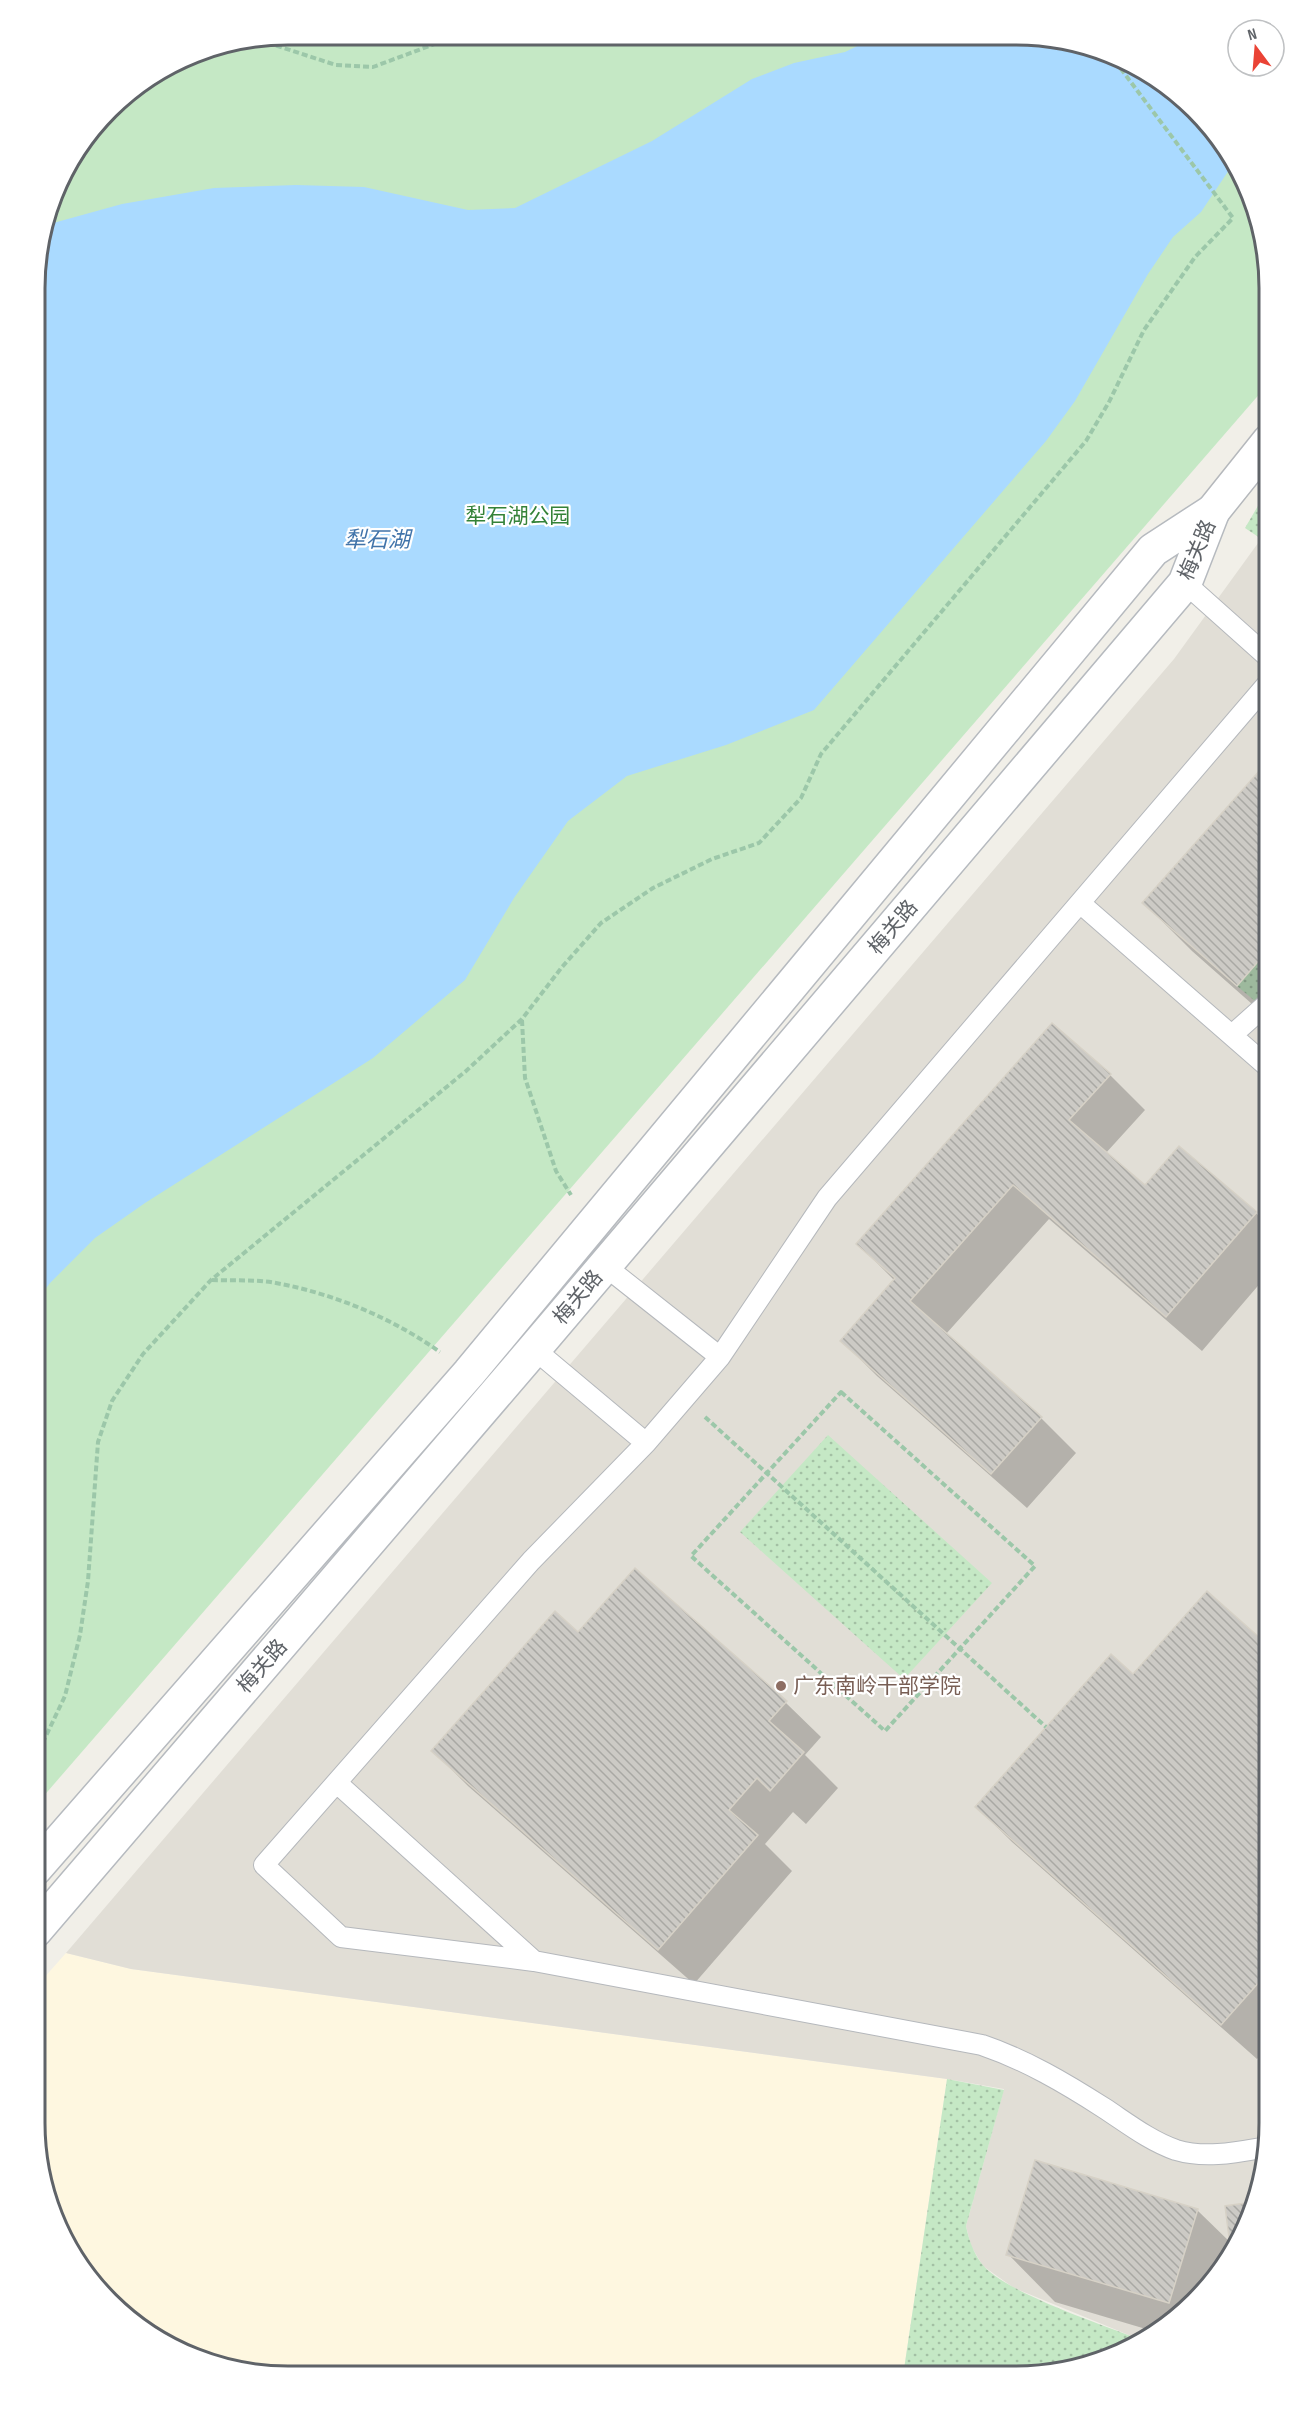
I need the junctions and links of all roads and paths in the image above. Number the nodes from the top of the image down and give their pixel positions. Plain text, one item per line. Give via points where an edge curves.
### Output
1 (432, 45) edge
2 (277, 46) edge
3 (1121, 68) edge
4 (1259, 454) edge
5 (1213, 511) junction
6 (1185, 583) junction
7 (1259, 649) edge
8 (1259, 694) edge
9 (1080, 903) junction
10 (1259, 1011) edge
11 (522, 1019) junction
12 (1232, 1035) junction
13 (1259, 1059) edge
14 (591, 1226) junction
15 (604, 1266) junction
16 (211, 1280) junction
17 (534, 1349) junction
18 (720, 1357) junction
19 (469, 1373) junction
20 (684, 1398) junction
21 (646, 1443) junction
22 (766, 1473) junction
23 (960, 1648) junction
24 (1046, 1727) dead end
25 (45, 1737) edge
26 (337, 1783) junction
27 (45, 1858) edge
28 (45, 1919) edge
29 (534, 1961) junction
30 (1257, 2148) edge

1 - 2 path via 373,67 336,65
3 - 11 path via 1233,218 1195,257 1144,330 1086,441 821,754 801,798 759,843 712,859 653,888 601,923
4 - 5 street
5 - 6 street, 梅关路
5 - 14 street, 梅关路 via 1153,550
6 - 7 lane
6 - 15 street, 梅关路
8 - 9 lane
9 - 12 lane
9 - 18 lane via 826,1198
10 - 12 lane
11 - 14 path via 525,1078 544,1138 556,1171
11 - 16 path via 466,1071
12 - 13 lane
14 - 19 street, 梅关路
15 - 17 street, 梅关路
15 - 18 lane
16 - 19 path via 275,1283 356,1305 413,1333
16 - 25 path via 143,1354 112,1401 98,1442 80,1635 64,1696
17 - 21 lane
17 - 28 street, 梅关路
18 - 20 lane
19 - 27 street, 梅关路
20 - 21 lane
20 - 22 path
21 - 26 lane via 531,1561
22 - 23 path
22 - 23 path via 841,1392 1035,1566
22 - 23 path via 691,1556 885,1731
23 - 24 path
26 - 29 lane
26 - 29 lane via 264,1865 341,1937
29 - 30 lane via 982,2044 1055,2078 1147,2136 1177,2150 1211,2155

